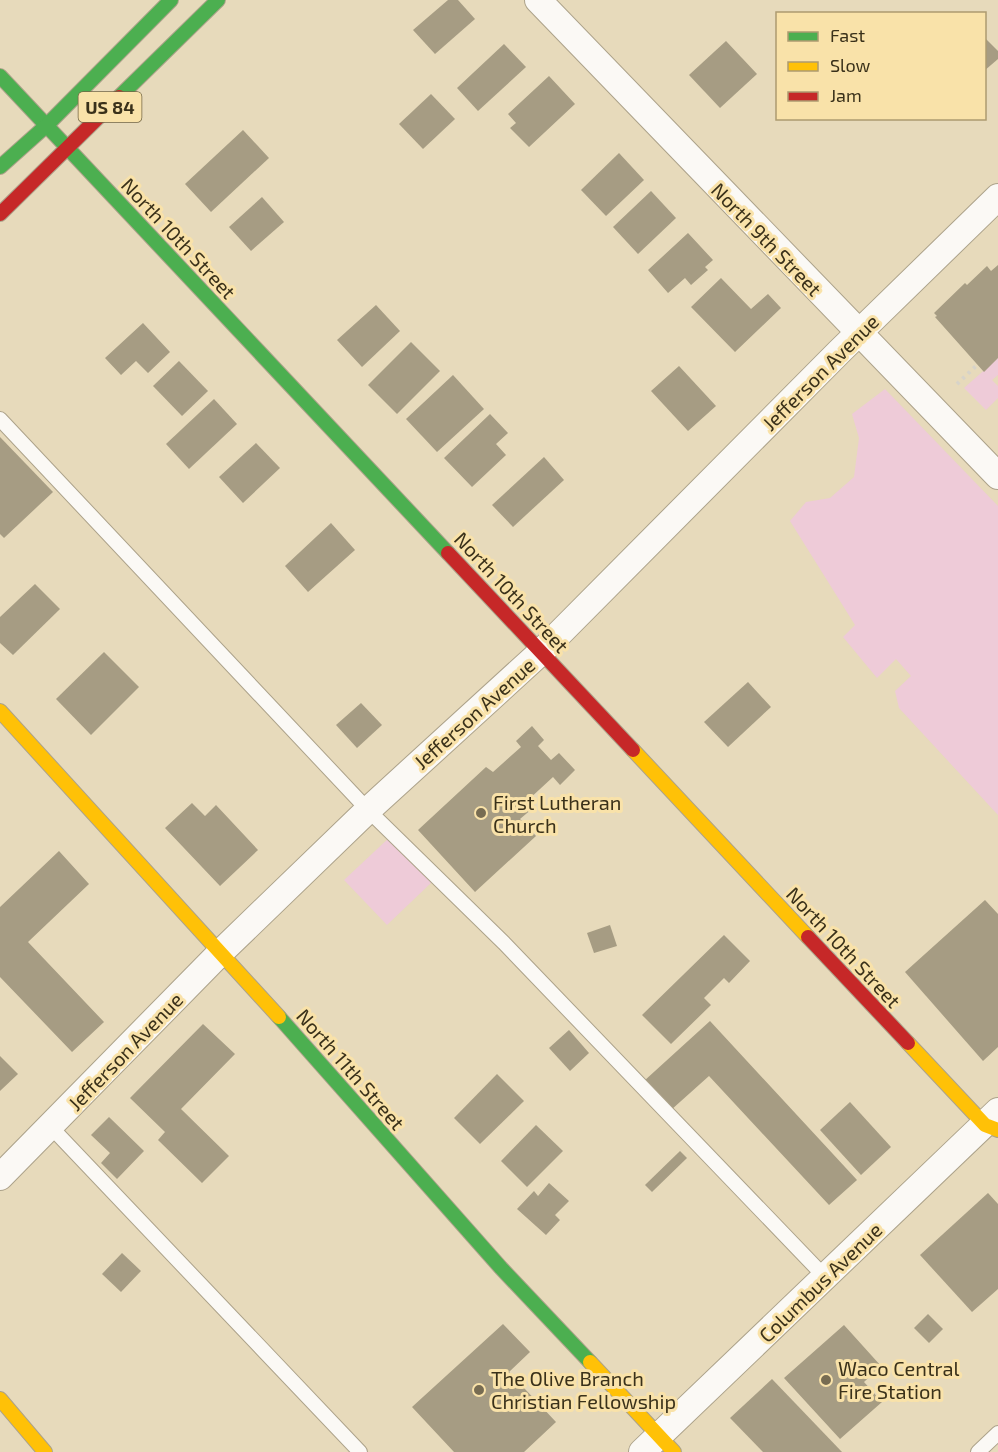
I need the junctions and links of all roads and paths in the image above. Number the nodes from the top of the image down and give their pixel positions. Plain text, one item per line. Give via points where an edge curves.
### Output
1 (171, 0) edge
2 (219, 0) edge
3 (538, 0) edge
4 (0, 76) edge
5 (47, 125) junction
6 (69, 148) junction
7 (0, 167) edge
8 (998, 197) edge
9 (0, 214) edge
10 (858, 333) junction
11 (977, 365) dead end
12 (957, 384) dead end
13 (0, 419) edge
14 (998, 476) edge
15 (541, 652) junction
16 (0, 711) edge
17 (368, 810) junction
18 (221, 952) junction
19 (993, 1122) edge
20 (50, 1126) junction
21 (0, 1177) edge
22 (825, 1277) junction
23 (1, 1405) edge
24 (998, 1433) edge
25 (658, 1447) edge
26 (45, 1452) edge
27 (360, 1452) edge
28 (978, 1452) edge

1 - 5 street, US 84
2 - 6 street, US 84
3 - 10 street, North 9th Street
4 - 5 street, North 10th Street
5 - 6 street, North 10th Street
5 - 7 street, US 84
6 - 9 street, US 84
6 - 15 street, North 10th Street
8 - 10 street, Jefferson Avenue
10 - 14 street, North 9th Street
10 - 15 street, Jefferson Avenue
11 - 12 path
13 - 17 lane
15 - 17 street, Jefferson Avenue
15 - 19 street, North 10th Street
16 - 18 street, North 11th Street
17 - 18 street, Jefferson Avenue
17 - 22 lane via 504,943
18 - 20 street, Jefferson Avenue
18 - 25 street, North 11th Street
19 - 22 street, Columbus Avenue
20 - 21 street, Jefferson Avenue
20 - 27 lane
22 - 25 street, Columbus Avenue
23 - 26 street
24 - 28 lane

